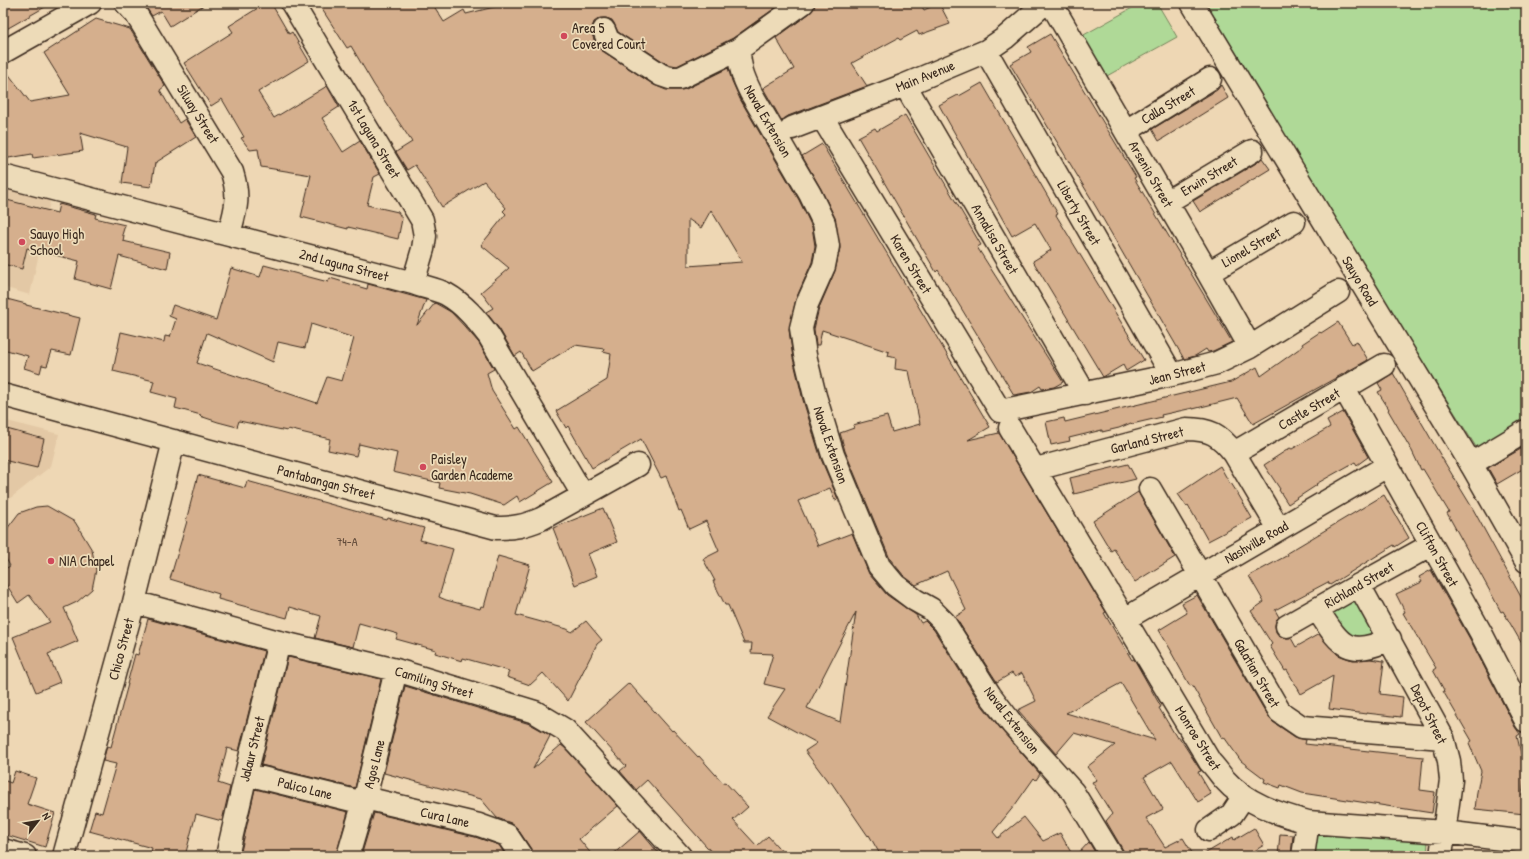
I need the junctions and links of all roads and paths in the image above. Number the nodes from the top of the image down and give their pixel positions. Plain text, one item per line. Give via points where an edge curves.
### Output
1 (90, 3) edge
2 (126, 3) edge
3 (292, 3) edge
4 (803, 3) edge
5 (1045, 3) edge
6 (1051, 3) edge
7 (1192, 3) edge
8 (604, 30) dead end
9 (739, 49) junction
10 (986, 51) junction
11 (3, 52) edge
12 (1210, 79) dead end
13 (905, 85) junction
14 (822, 117) junction
15 (792, 128) dead end
16 (1126, 131) junction
17 (1252, 151) dead end
18 (3, 176) edge
19 (1167, 202) junction
20 (1294, 222) dead end
21 (228, 234) junction
22 (1208, 273) junction
23 (413, 283) junction
24 (1338, 292) dead end
25 (1250, 347) junction
26 (1384, 365) dead end
27 (1172, 376) junction
28 (1344, 388) junction
29 (1085, 394) junction
30 (3, 395) edge
31 (1005, 419) junction
32 (1526, 431) edge
33 (174, 441) junction
34 (1234, 453) junction
35 (1471, 464) junction
36 (638, 465) dead end
37 (1387, 466) junction
38 (1036, 469) junction
39 (1150, 489) dead end
40 (583, 495) junction
41 (1279, 530) junction
42 (1432, 544) junction
43 (1526, 561) edge
44 (1200, 575) junction
45 (1358, 585) junction
46 (134, 602) junction
47 (1318, 608) junction
48 (1125, 619) junction
49 (1287, 626) dead end
50 (1390, 639) junction
51 (279, 642) junction
52 (396, 670) junction
53 (1526, 721) edge
54 (1443, 738) junction
55 (246, 774) junction
56 (1244, 796) junction
57 (365, 801) junction
58 (1308, 822) junction
59 (1208, 830) dead end
60 (1444, 832) junction
61 (1526, 842) edge
62 (3, 850) edge
63 (517, 854) edge
64 (25, 856) edge
65 (64, 856) edge
66 (227, 856) edge
67 (348, 856) edge
68 (680, 856) edge
69 (1112, 856) edge
70 (1303, 856) edge
71 (1441, 856) edge

1 - 11 street
2 - 21 street, Siluay Street via 136,14 232,172 237,186 238,201
3 - 23 street, 1st Laguna Street via 422,220 426,236
4 - 9 street
5 - 10 street, Main Avenue
6 - 16 street, Arsenio Street
7 - 35 street, Sauyo Road
8 - 9 street via 608,40 660,75 670,78 680,78
9 - 69 street, Naval Extension via 739,63 747,86 810,194 824,223 828,246 824,266 807,304 801,328 805,355 832,455 879,566 895,585 944,622 990,695 1072,792
10 - 13 street, Main Avenue
10 - 27 street, Liberty Street
12 - 16 street, Calla Street
13 - 14 street, Main Avenue
13 - 29 street, Annalisa Street
14 - 15 street, Main Avenue
14 - 31 street, Karen Street
16 - 19 street, Arsenio Street
17 - 19 street, Erwin Street
18 - 21 street, 2nd Laguna Street
19 - 22 street, Arsenio Street
20 - 22 street, Lionel Street
21 - 23 street, 2nd Laguna Street
22 - 25 street, Arsenio Street
23 - 40 street, 2nd Laguna Street via 446,294 462,304 476,318
24 - 25 street, Jean Street
25 - 27 street, Jean Street via 1217,363
26 - 28 street, Castle Street
27 - 29 street, Jean Street
28 - 34 street, Castle Street
28 - 37 street, Clifton Street
29 - 31 street, Jean Street
30 - 33 street, Pantabangan Street
31 - 38 street, Monroe Street
32 - 35 street
33 - 40 street, Pantabangan Street via 496,528 524,526
33 - 46 street, Chico Street
34 - 38 street, Garland Street via 1225,441 1213,433 1202,429 1186,430
34 - 41 street, Garland Street
35 - 43 street, Sauyo Road
36 - 40 street, Pantabangan Street
37 - 41 street, Nashville Road
37 - 42 street, Clifton Street
38 - 48 street, Monroe Street
39 - 44 street, Galatian Street
41 - 44 street, Nashville Road
42 - 45 street, Richland Street
42 - 53 street, Clifton Street via 1482,633
44 - 48 street, Nashville Road
44 - 54 street, Galatian Street via 1280,712 1302,728
45 - 47 street, Richland Street
45 - 50 street, Depot Street
46 - 51 street, Camiling Street
46 - 65 street, Chico Street
47 - 49 street, Richland Street
47 - 50 street via 1335,636 1352,648 1365,648
48 - 56 street, Monroe Street via 1210,762 1224,780
50 - 54 street, Depot Street
51 - 52 street, Camiling Street
51 - 55 street, Jalaur Street
52 - 57 street, Agos Lane
52 - 68 street, Camiling Street via 535,712 565,730
54 - 60 street, Depot Street via 1451,780
55 - 57 street, Palico Lane
55 - 66 street, Jalaur Street
56 - 58 street, Monroe Street via 1286,816
56 - 59 street via 1232,814
57 - 63 street, Cura Lane via 479,825 507,835
57 - 67 street, Agos Lane
58 - 60 street, Monroe Street
58 - 70 street
60 - 61 street, Monroe Street
60 - 71 street, Depot Street
62 - 64 street

